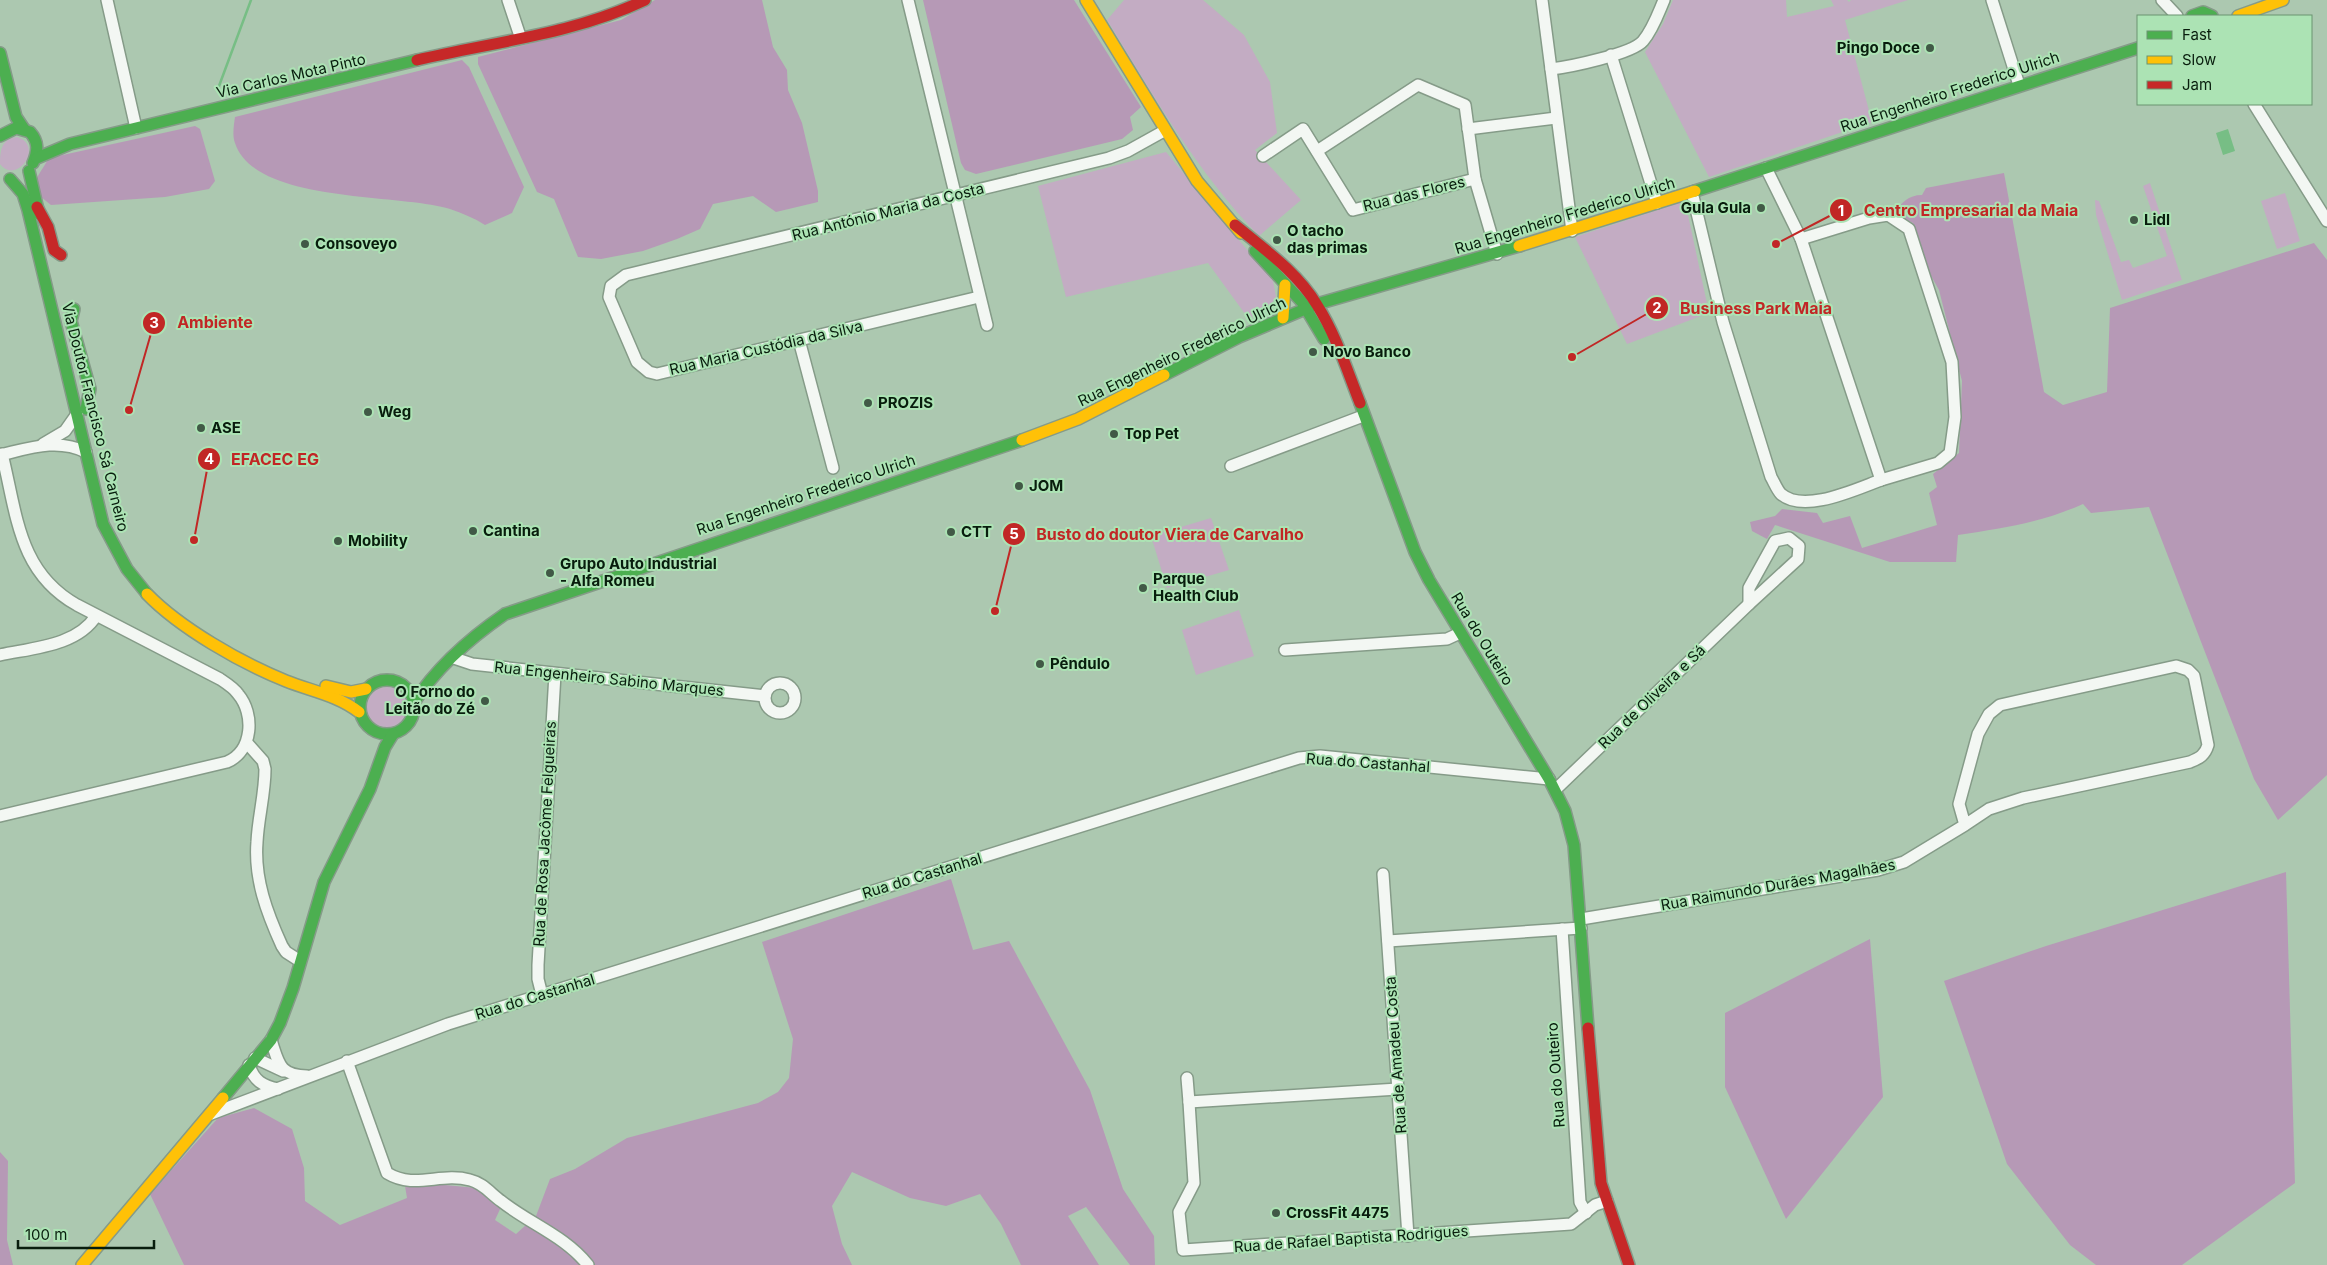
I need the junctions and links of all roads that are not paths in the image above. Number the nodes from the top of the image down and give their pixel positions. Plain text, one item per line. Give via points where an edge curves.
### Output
1 (106, 0) edge
2 (508, 0) edge
3 (627, 0) edge
4 (645, 0) edge
5 (908, 0) edge
6 (1086, 0) edge
7 (1542, 0) edge
8 (1664, 0) edge
9 (1992, 0) edge
10 (2162, 0) edge
11 (2283, 0) edge
12 (2176, 15) edge
13 (2195, 15) edge
14 (2210, 15) edge
15 (2241, 15) edge
16 (520, 36) junction
17 (2137, 48) edge
18 (0, 53) edge
19 (1611, 55) junction
20 (1551, 69) junction
21 (2019, 85) junction
22 (0, 96) edge
23 (2255, 105) edge
24 (1556, 118) junction
25 (136, 128) junction
26 (24, 129) junction
27 (1468, 130) junction
28 (1164, 131) junction
29 (2, 134) edge
30 (37, 139) junction
31 (70, 144) junction
32 (1317, 151) junction
33 (1263, 156) dead end
34 (37, 158) junction
35 (1766, 168) junction
36 (29, 171) junction
37 (5, 177) edge
38 (1475, 179) junction
39 (1692, 192) junction
40 (956, 196) junction
41 (1657, 203) junction
42 (37, 207) junction
43 (2327, 221) edge
44 (1235, 225) junction
45 (1572, 231) junction
46 (1801, 239) junction
47 (1497, 254) junction
48 (61, 255) dead end
49 (1285, 285) junction
50 (611, 286) joint
51 (979, 297) junction
52 (1317, 304) junction
53 (1306, 308) junction
54 (74, 309) dead end
55 (1283, 318) junction
56 (987, 325) dead end
57 (799, 340) junction
58 (1344, 366) junction
59 (81, 412) junction
60 (1363, 416) junction
61 (43, 444) junction
62 (86, 452) junction
63 (1, 454) edge
64 (1231, 466) dead end
65 (833, 468) dead end
66 (1882, 480) junction
67 (1749, 604) junction
68 (96, 616) junction
69 (1460, 632) junction
70 (1285, 650) dead end
71 (0, 655) edge
72 (454, 658) junction
73 (555, 674) junction
74 (436, 677) junction
75 (396, 681) junction
76 (366, 689) junction
77 (765, 696) dead end
78 (414, 704) junction
79 (359, 712) junction
80 (375, 732) junction
81 (393, 734) junction
82 (247, 742) junction
83 (380, 758) junction
84 (1549, 779) junction
85 (1555, 790) junction
86 (0, 816) edge
87 (1965, 824) junction
88 (1383, 874) dead end
89 (1581, 923) junction
90 (1562, 929) junction
91 (1388, 941) junction
92 (300, 961) junction
93 (542, 995) junction
94 (271, 1040) junction
95 (252, 1062) junction
96 (347, 1062) junction
97 (285, 1072) junction
98 (307, 1076) junction
99 (1187, 1078) dead end
100 (278, 1089) junction
101 (1398, 1089) junction
102 (1189, 1102) junction
103 (209, 1114) junction
104 (1607, 1201) junction
105 (1586, 1212) junction
106 (1408, 1236) junction
107 (82, 1265) edge
108 (588, 1265) edge
109 (1629, 1265) edge

1 - 25 street
2 - 16 street
3 - 16 main road, Via Carlos Mota Pinto via 530,28
4 - 16 main road, Via Carlos Mota Pinto via 604,18 533,37
5 - 40 street
6 - 28 main road
7 - 20 street
8 - 19 street via 1652,29 1642,43
9 - 21 street
10 - 12 street
11 - 15 main road
13 - 14 main road via 2203,12
16 - 25 main road, Via Carlos Mota Pinto
17 - 21 main road, Rua Engenheiro Frederico Ulrich
18 - 26 main road via 16,117
19 - 20 street
19 - 41 street
20 - 24 street
21 - 35 main road, Rua Engenheiro Frederico Ulrich
22 - 29 main road via 5,116
23 - 43 street
24 - 27 street
24 - 45 street
25 - 31 main road, Via Carlos Mota Pinto
26 - 29 main road
26 - 30 main road
27 - 32 street via 1465,105 1418,85
27 - 38 street
28 - 40 street, Rua António Maria da Costa via 1109,158
28 - 44 main road via 1197,180
30 - 31 main road, Via Carlos Mota Pinto
30 - 34 main road
31 - 34 main road, Via Carlos Mota Pinto
32 - 33 street via 1303,129
32 - 38 street, Rua das Flores via 1353,210
34 - 36 main road
35 - 39 main road, Rua Engenheiro Frederico Ulrich
35 - 46 street
36 - 37 main road via 22,177
36 - 42 main road, Via Doutor Francisco Sá Carneiro
37 - 59 main road, Via Doutor Francisco Sá Carneiro via 23,194
38 - 47 street
39 - 41 main road, Rua Engenheiro Frederico Ulrich
39 - 66 street via 1723,322 1771,477 1780,493 1810,502
40 - 50 street, Rua António Maria da Costa via 626,275
40 - 51 street
41 - 45 main road, Rua Engenheiro Frederico Ulrich
42 - 48 main road via 48,227 54,250
42 - 59 main road, Via Doutor Francisco Sá Carneiro
44 - 49 main road, Rua do Outeiro
44 - 52 main road, Rua do Outeiro via 1285,266
45 - 47 main road, Rua Engenheiro Frederico Ulrich
46 - 66 street
46 - 66 street via 1888,215 1909,229 1952,362 1955,417 1950,453 1938,463
47 - 52 main road, Rua Engenheiro Frederico Ulrich
49 - 53 main road, Rua do Outeiro
49 - 55 main road
50 - 57 street, Rua Maria Custódia da Silva via 608,297 637,362 649,372 664,372
51 - 56 street
51 - 57 street, Rua Maria Custódia da Silva
52 - 53 main road, Rua Engenheiro Frederico Ulrich
52 - 58 main road, Rua do Outeiro
53 - 55 main road, Rua Engenheiro Frederico Ulrich
53 - 58 main road, Rua do Outeiro
54 - 59 main road via 71,321 90,389
55 - 72 main road, Rua Engenheiro Frederico Ulrich via 1239,337 1078,420 505,614 474,636
57 - 65 street
58 - 60 main road, Rua do Outeiro
59 - 61 street via 65,431
59 - 62 main road, Via Doutor Francisco Sá Carneiro
59 - 76 main road, Via Doutor Francisco Sá Carneiro via 112,520 131,558 159,595 203,628 284,669 340,690
60 - 64 street
60 - 69 main road, Rua do Outeiro via 1415,552
61 - 62 street via 72,445
61 - 63 street
62 - 79 main road, Via Doutor Francisco Sá Carneiro via 109,538 122,563 148,596 182,626 204,639 279,678 347,703
63 - 68 street via 25,546 35,568 64,598
67 - 67 street, Rua de Oliveira e Sá via 1798,560 1799,546 1789,538 1775,542 1749,588
67 - 85 street, Rua de Oliveira e Sá
68 - 71 street via 84,632 77,635
68 - 82 street via 220,679 238,693 248,710
69 - 70 street via 1447,639
69 - 84 main road, Rua do Outeiro
72 - 73 street, Rua Engenheiro Sabino Marques via 472,664
72 - 74 main road, Rua Engenheiro Frederico Ulrich
73 - 77 street, Rua Engenheiro Sabino Marques
73 - 93 street, Rua de Rosa Jacôme Felgueiras via 538,965
74 - 75 main road via 414,684
74 - 78 main road, Rua Engenheiro Frederico Ulrich via 422,690
75 - 76 main road via 379,681
75 - 78 main road via 408,691
76 - 79 main road via 361,696
78 - 81 main road via 408,724
79 - 80 main road
80 - 81 main road
80 - 83 main road
81 - 83 main road
82 - 86 street via 236,758 227,762
82 - 92 street via 263,760 265,769 256,842 263,900 282,946
83 - 92 main road via 372,784 323,885
84 - 85 main road, Rua do Outeiro
84 - 93 street, Rua do Castanhal via 1320,756 1299,758
85 - 89 main road, Rua do Outeiro via 1569,821 1574,845
87 - 87 street, Rua Raimundo Durães Magalhães via 1959,804 1978,734 1989,714 2000,705 2176,666 2194,676 2208,745 2206,753 2199,758 2023,798 1989,810
87 - 89 street, Rua Raimundo Durães Magalhães via 1921,853 1885,868
88 - 91 street, Rua de Amadeu Costa
89 - 90 street
89 - 104 main road, Rua do Outeiro via 1598,1161
90 - 91 street
90 - 105 street, Rua do Outeiro via 1580,1202
91 - 101 street, Rua de Amadeu Costa
92 - 94 main road via 284,1016
93 - 96 street, Rua do Castanhal via 448,1024
94 - 95 main road
94 - 97 street
95 - 97 street, Rua do Castanhal
95 - 100 street via 257,1081 265,1087
95 - 103 main road
96 - 98 street, Rua do Castanhal
96 - 108 street via 387,1172 408,1182 452,1178 470,1180 487,1188 502,1202 564,1241
97 - 98 street, Rua do Castanhal via 293,1076
98 - 100 street, Rua do Castanhal
99 - 102 street
100 - 103 street, Rua do Castanhal
101 - 102 street
101 - 106 street, Rua de Amadeu Costa
102 - 106 street, Rua de Rafael Baptista Rodrigues via 1194,1183 1179,1212 1182,1250
103 - 107 main road
104 - 105 street
104 - 109 main road, Rua do Outeiro
105 - 106 street, Rua de Rafael Baptista Rodrigues via 1571,1224

